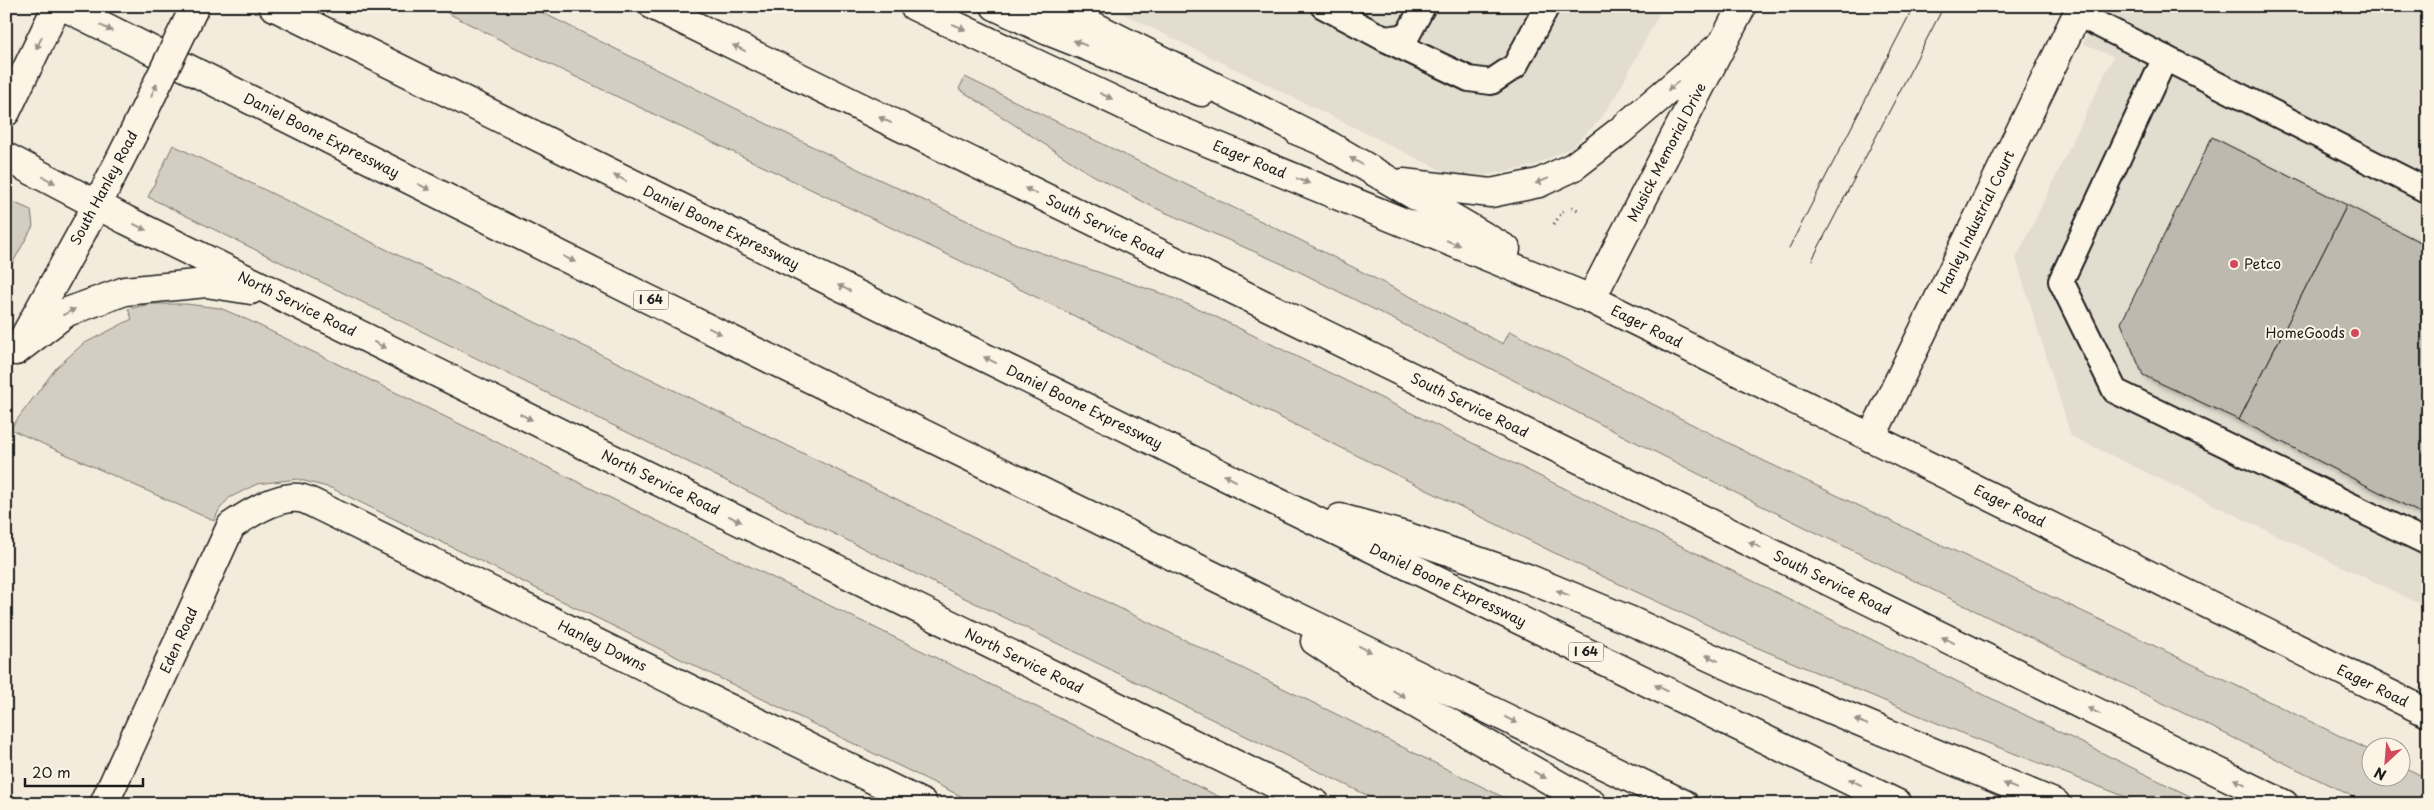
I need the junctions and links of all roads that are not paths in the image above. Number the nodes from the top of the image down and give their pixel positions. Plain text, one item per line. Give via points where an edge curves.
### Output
1 (57, 6) edge
2 (63, 6) edge
3 (195, 6) edge
4 (273, 6) edge
5 (654, 6) edge
6 (914, 6) edge
7 (995, 6) edge
8 (1054, 6) edge
9 (1323, 6) edge
10 (1423, 6) edge
11 (1547, 6) edge
12 (1742, 6) edge
13 (2080, 10) edge
14 (1386, 39) junction
15 (1723, 43) junction
16 (2165, 58) junction
17 (6, 112) edge
18 (1320, 140) junction
19 (6, 157) edge
20 (1391, 182) junction
21 (2428, 191) edge
22 (97, 205) junction
23 (277, 294) junction
24 (1591, 299) junction
25 (11, 358) edge
26 (1871, 438) junction
27 (1273, 500) junction
28 (278, 502) joint
29 (2428, 543) edge
30 (1242, 590) junction
31 (2426, 712) edge
32 (104, 804) edge
33 (923, 804) edge
34 (1316, 804) edge
35 (1592, 804) edge
36 (1684, 804) edge
37 (1898, 804) edge
38 (2056, 804) edge
39 (2284, 804) edge

1 -> 17 main road
2 -> 30 main road, Daniel Boone Expressway / I 64 via 644,297
22 -> 3 main road, South Hanley Road, bridge
27 -> 4 main road, Daniel Boone Expressway / I 64
39 -> 5 main road, South Service Road
6 -> 24 main road, Eager Road via 1168,126
18 -> 7 main road, Eager Road via 1046,30
8 - 18 main road
9 - 14 lane
10 - 14 lane via 1408,36
11 - 14 lane via 1515,66 1491,82 1469,79
12 - 15 main road, Musick Memorial Drive
13 - 16 lane
13 - 26 main road, Hanley Industrial Court
15 -> 20 main road via 1573,167 1539,183 1491,193
15 - 24 main road, Musick Memorial Drive
16 - 21 lane
16 - 29 lane via 2061,281 2115,391
20 -> 18 main road, Eager Road
19 -> 22 main road, North Service Road
20 - 24 main road, Eager Road
22 -> 23 main road, North Service Road
22 - 25 main road, South Hanley Road
25 -> 23 main road via 67,312 125,291 206,283
23 -> 34 main road, North Service Road
24 - 26 main road, Eager Road
26 - 31 main road, Eager Road
37 -> 27 main road, Daniel Boone Expressway / I 64
38 -> 27 main road via 1527,578 1405,536
28 - 32 main road, Eden Road via 251,512 231,526
28 - 33 main road, Hanley Downs via 300,498 322,507
30 -> 35 main road via 1367,676
30 -> 36 main road, Daniel Boone Expressway / I 64

